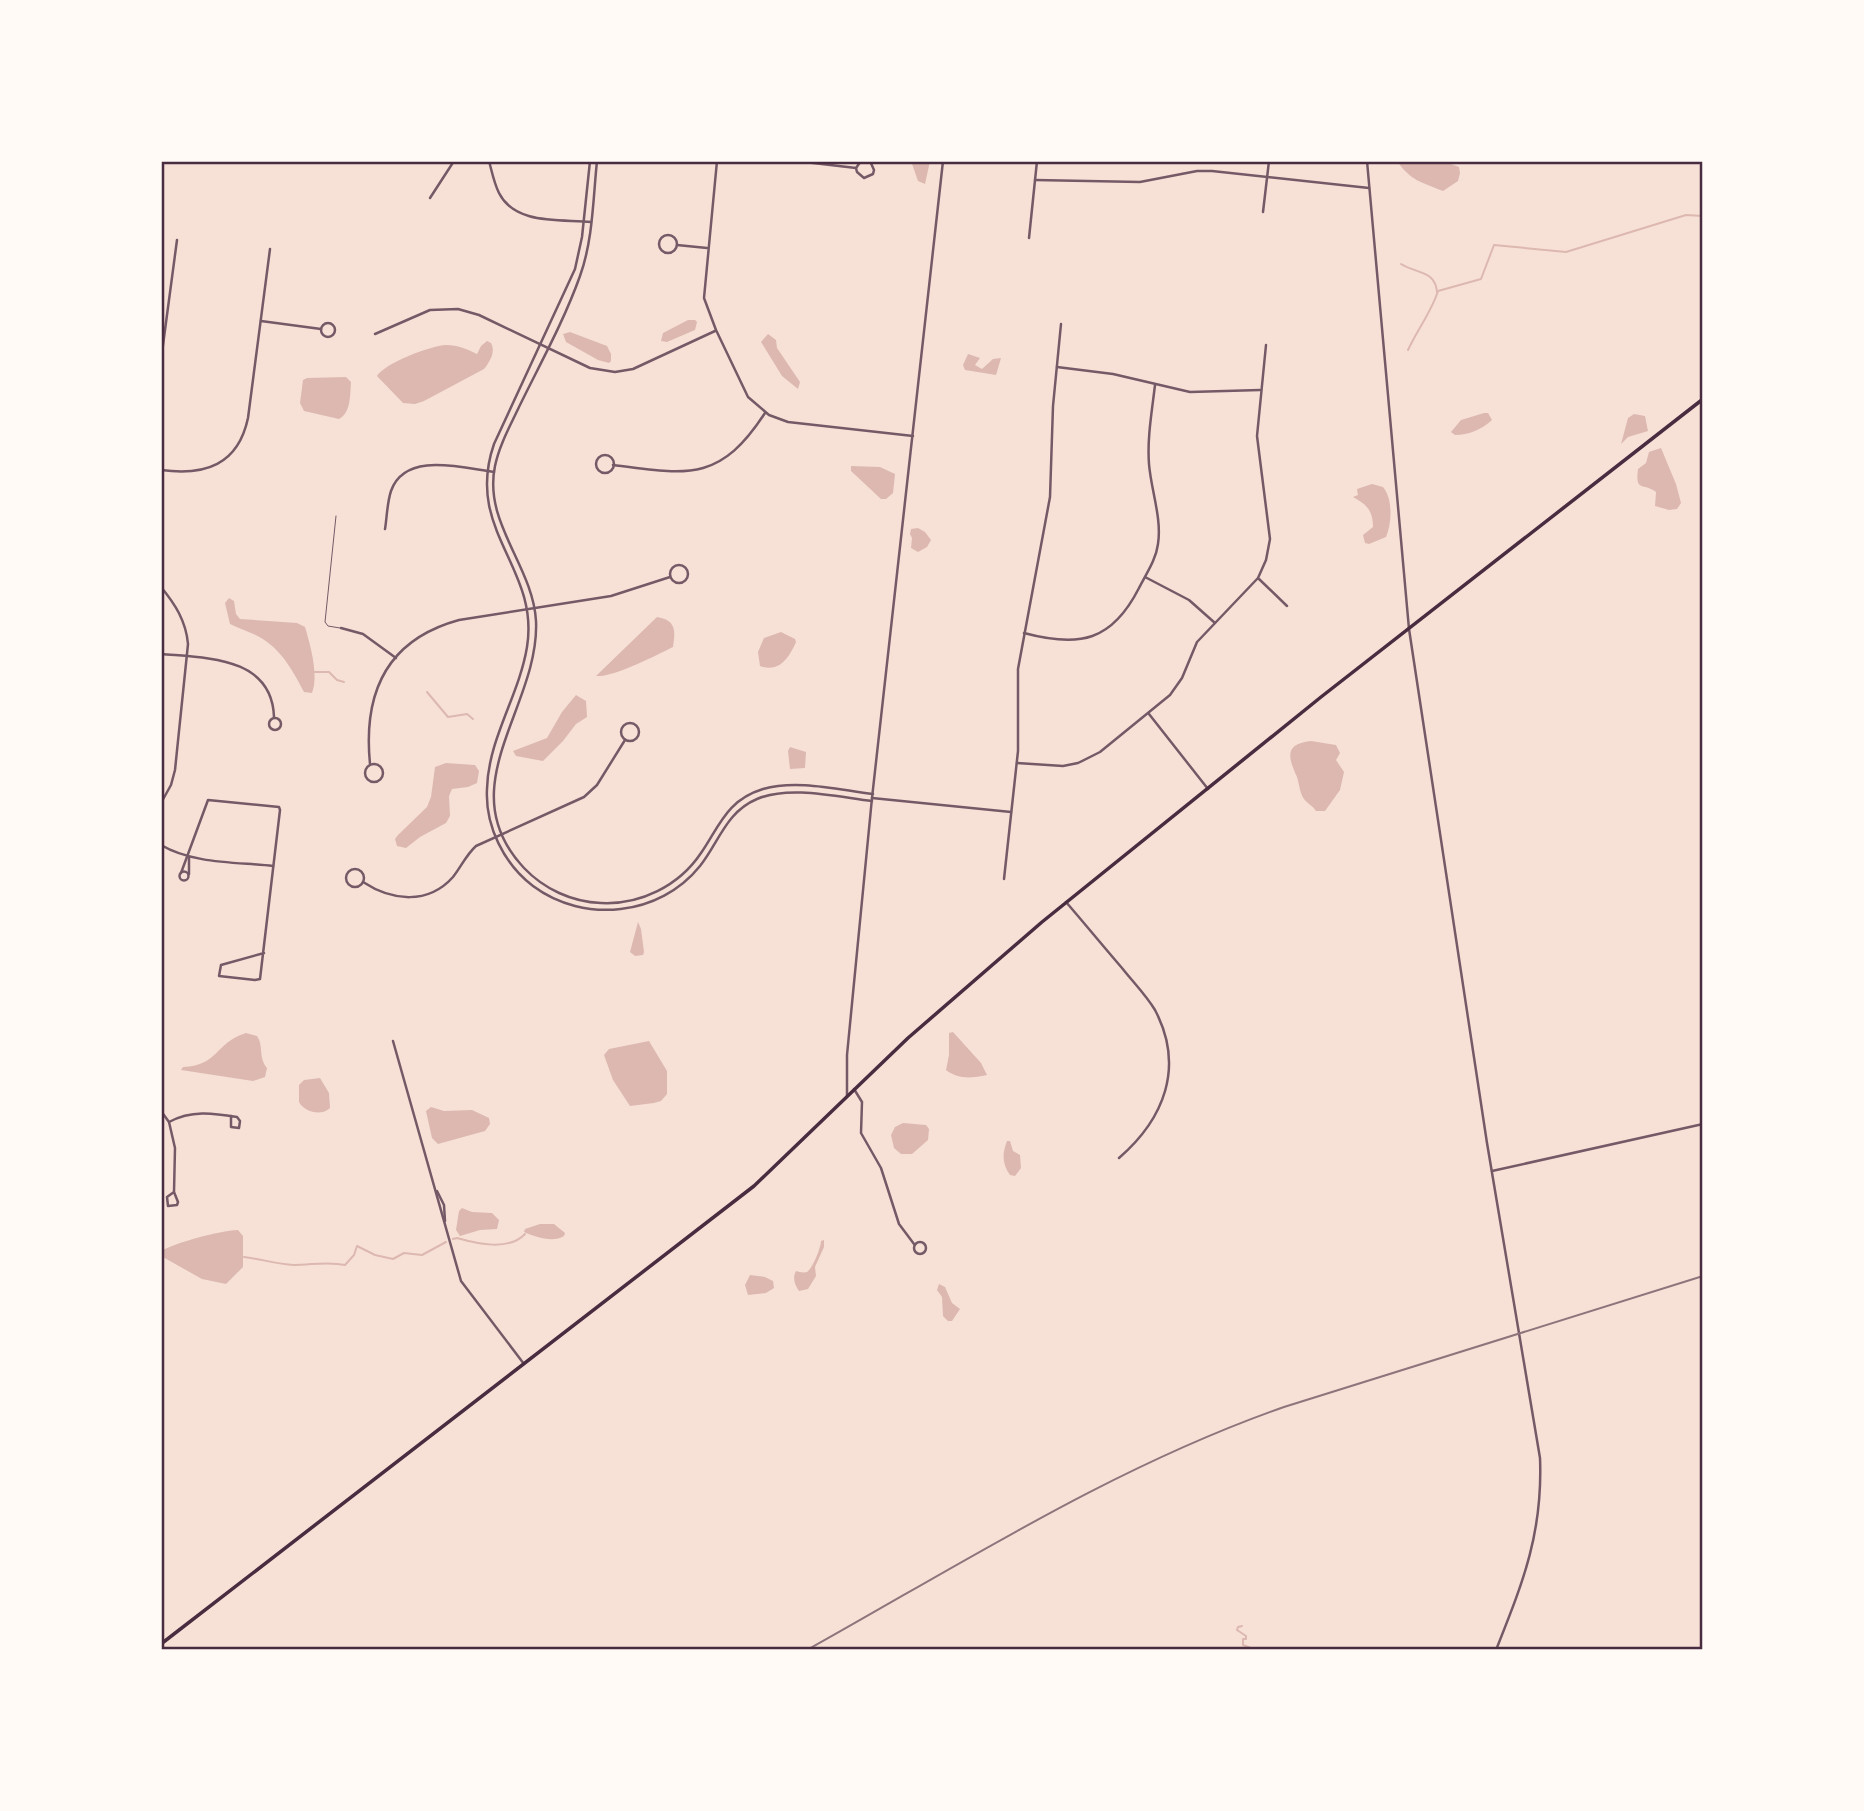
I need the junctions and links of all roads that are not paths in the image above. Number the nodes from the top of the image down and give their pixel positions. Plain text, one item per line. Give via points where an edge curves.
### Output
1 (454, 161) edge
2 (489, 161) edge
3 (590, 161) edge
4 (597, 161) edge
5 (718, 161) edge
6 (796, 161) edge
7 (861, 161) edge
8 (870, 161) edge
9 (943, 161) edge
10 (1037, 161) edge
11 (1269, 161) edge
12 (1367, 161) edge
13 (856, 168) junction
14 (1267, 177) junction
15 (1035, 180) junction
16 (1369, 188) junction
17 (430, 198) dead end
18 (1263, 212) dead end
19 (583, 222) junction
20 (590, 222) junction
21 (1029, 238) dead end
22 (177, 240) dead end
23 (677, 245) junction
24 (708, 248) junction
25 (270, 249) dead end
26 (261, 321) junction
27 (1061, 324) dead end
28 (321, 329) dead end
29 (716, 330) junction
30 (375, 334) dead end
31 (541, 345) junction
32 (1266, 345) dead end
33 (548, 348) junction
34 (161, 360) edge
35 (1056, 367) junction
36 (1155, 385) junction
37 (1260, 390) junction
38 (1703, 399) edge
39 (765, 412) junction
40 (913, 436) junction
41 (614, 465) junction
42 (161, 470) edge
43 (487, 472) junction
44 (494, 472) junction
45 (336, 516) dead end
46 (385, 529) dead end
47 (670, 577) junction
48 (1145, 577) junction
49 (1258, 578) junction
50 (161, 587) edge
51 (1287, 606) dead end
52 (531, 609) junction
53 (1214, 623) junction
54 (341, 628) joint
55 (1409, 629) junction
56 (1024, 632) junction
57 (161, 654) edge
58 (188, 657) junction
59 (396, 659) junction
60 (1148, 713) junction
61 (274, 717) dead end
62 (503, 721) junction
63 (510, 723) junction
64 (625, 740) junction
65 (1017, 763) junction
66 (370, 764) junction
67 (1208, 789) junction
68 (872, 798) junction
69 (161, 803) edge
70 (1011, 812) junction
71 (499, 836) junction
72 (710, 836) junction
73 (716, 839) junction
74 (161, 845) edge
75 (189, 857) junction
76 (273, 866) junction
77 (181, 873) junction
78 (189, 876) junction
79 (1004, 879) dead end
80 (363, 883) junction
81 (1066, 902) junction
82 (601, 903) junction
83 (601, 910) junction
84 (264, 953) junction
85 (393, 1041) dead end
86 (854, 1089) junction
87 (847, 1096) junction
88 (161, 1111) edge
89 (230, 1116) dead end
90 (169, 1122) junction
91 (1703, 1124) edge
92 (1119, 1158) dead end
93 (1492, 1171) junction
94 (174, 1192) dead end
95 (914, 1244) dead end
96 (524, 1364) junction
97 (161, 1644) edge
98 (1496, 1650) edge

1 - 17 street
2 - 19 street via 499,193 513,210 531,217
3 - 19 street
4 - 20 street
5 - 24 street
6 - 13 street
7 - 13 street
8 - 13 street via 874,170 869,177 860,176
9 - 40 street
10 - 15 street
11 - 14 street
12 - 16 street
14 - 15 street via 1204,171 1140,182
14 - 16 street
14 - 18 street
15 - 21 street
16 - 55 street
19 - 20 street
19 - 31 street via 572,277
20 - 33 street via 580,276
22 - 34 street
23 - 23 street via 667,253 659,243 669,234
23 - 24 street
24 - 29 street via 704,298
25 - 26 street
26 - 28 street
26 - 42 street via 242,440 222,461 203,471
27 - 35 street
29 - 33 street via 633,369 615,372 590,368
29 - 39 street via 744,390
30 - 31 street via 430,310 449,308 468,311
31 - 33 street
31 - 43 street via 494,444
32 - 37 street
33 - 44 street via 503,441
35 - 36 street via 1105,372
35 - 56 street via 1050,497
36 - 37 street via 1198,393
36 - 48 street via 1149,463 1158,539
37 - 49 street via 1258,447 1270,539
38 - 55 main road
39 - 40 street via 796,423
39 - 41 street via 737,449 705,468 668,472
40 - 68 street
41 - 41 street via 607,456 596,463 604,473
43 - 44 street
43 - 46 street via 428,465 406,472 391,491
43 - 52 street via 491,520
44 - 52 street via 498,518 527,580
45 - 54 lane via 325,622
47 - 47 street via 681,583 688,572 677,565
47 - 52 street via 611,596
48 - 53 street via 1189,600
48 - 56 street via 1122,616 1097,635 1066,640
49 - 51 street
49 - 53 street
50 - 58 street via 184,624
52 - 59 street via 440,626 411,643
52 - 62 street via 527,650
52 - 63 street via 534,647
53 - 60 street via 1198,642 1175,690
54 - 59 street via 372,639
55 - 67 main road
55 - 93 street
56 - 65 street
57 - 58 street
58 - 61 street via 225,660 247,670 268,692
58 - 69 street via 175,770
59 - 66 street via 370,709
60 - 65 street via 1079,763 1057,767
60 - 67 street
62 - 63 street
62 - 71 street via 486,787 487,806
63 - 71 street via 494,783
64 - 64 street via 637,737 635,725 623,727
64 - 71 street via 597,785 584,797
65 - 70 street
66 - 66 street via 366,777 378,782 383,769
67 - 81 main road
68 - 70 street
68 - 72 street via 795,786 762,789 731,807
68 - 73 street via 767,795 741,808
68 - 87 street
70 - 79 street
71 - 80 street via 472,850 448,882 428,894 393,896
71 - 82 street via 537,880 565,896
71 - 83 street via 509,860 532,885 562,902
72 - 73 street
72 - 82 street via 692,865 661,890 629,901
73 - 83 street via 699,867 674,890 646,904
74 - 75 street
75 - 76 street
75 - 76 street via 210,799 276,806 280,810
75 - 77 street
75 - 78 street
76 - 84 street
77 - 78 street via 186,871
77 - 78 street via 184,880
80 - 80 street via 360,871 348,873 350,886
81 - 86 main road
81 - 92 street via 1143,993 1165,1036 1168,1076 1160,1107 1141,1138
82 - 83 street
84 - 84 street via 259,980 219,974 221,965
85 - 96 street via 435,1188 444,1205 457,1272
86 - 87 main road
86 - 95 street via 862,1102 861,1133 881,1168 899,1224
87 - 96 main road via 756,1185
88 - 90 street
89 - 90 street via 195,1112
90 - 94 street via 176,1157
91 - 93 street
93 - 98 street via 1536,1423 1541,1479 1530,1561
96 - 97 main road

